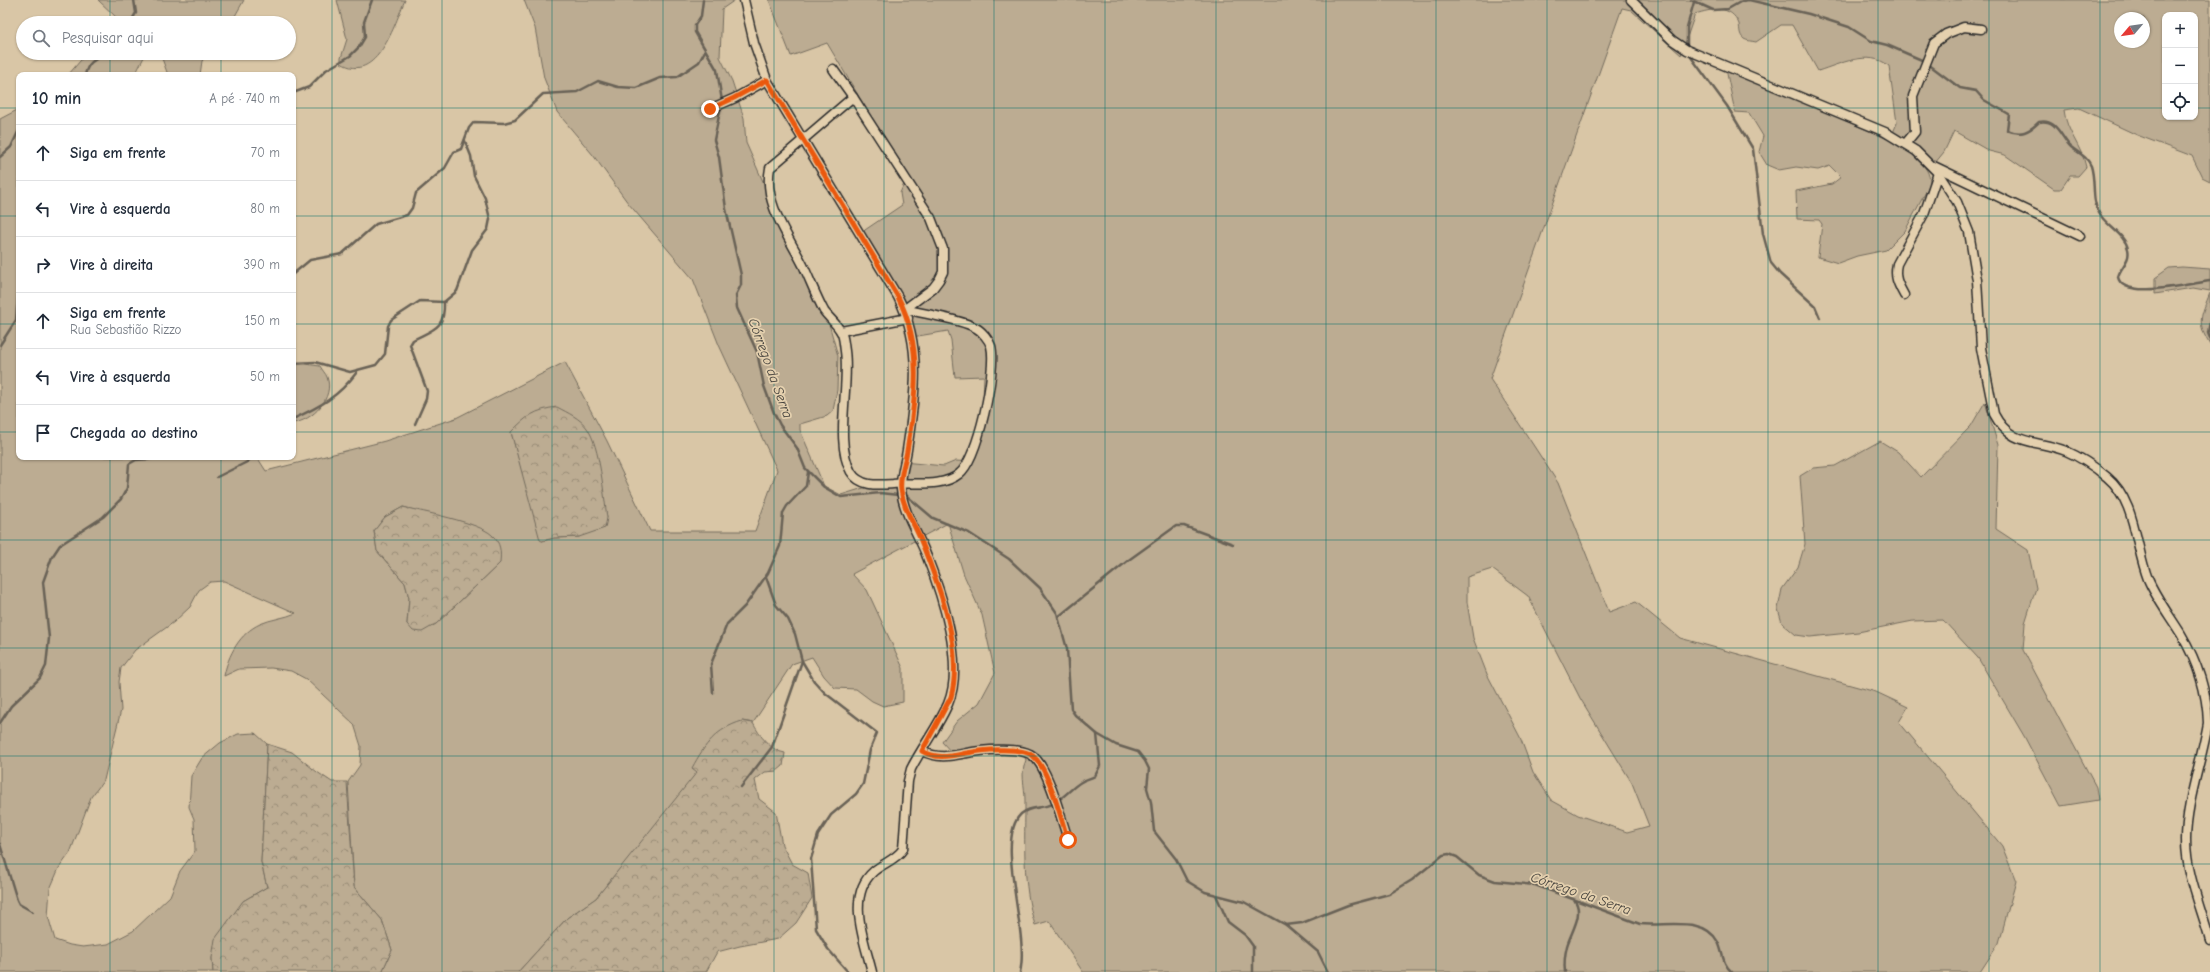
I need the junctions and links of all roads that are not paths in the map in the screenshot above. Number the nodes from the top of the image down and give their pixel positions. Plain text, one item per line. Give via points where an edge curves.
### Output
1 (744, 0) edge
2 (1631, 0) edge
3 (1981, 29) dead end
4 (833, 69) dead end
5 (767, 80) junction
6 (853, 97) junction
7 (710, 109) dead end
8 (803, 141) junction
9 (1905, 144) junction
10 (1930, 163) junction
11 (1938, 173) junction
12 (2080, 236) dead end
13 (1904, 295) dead end
14 (905, 309) junction
15 (908, 318) junction
16 (841, 331) junction
17 (901, 483) junction
18 (922, 751) junction
19 (1068, 840) dead end
20 (2210, 940) edge
21 (872, 972) edge

1 - 5 street via 754,43
2 - 9 street via 1672,40 1687,50 1885,132
3 - 9 street via 1964,27 1946,34 1934,43 1913,96 1915,132
4 - 6 street
5 - 7 street
5 - 8 street
6 - 8 street
6 - 14 street via 931,218 943,249 944,262 939,280 933,288
8 - 14 street
8 - 16 street via 770,168 771,193 779,220 818,299
9 - 10 street
10 - 11 street
10 - 12 street
11 - 13 street via 1924,214 1897,264 1896,278
11 - 20 street via 1957,202 1969,232 1977,280 1981,348 1994,414 2002,428 2014,437 2065,451 2115,484 2128,506 2149,581 2182,636 2199,674 2208,723 2187,821 2186,839 2193,882
14 - 15 street
14 - 17 street via 977,328 990,345 992,358 984,418 964,470 950,479 933,483
15 - 16 street
15 - 17 street via 916,359 916,387
16 - 17 street via 847,378 843,418 845,450 851,472 857,479 871,484
17 - 18 street via 905,507 927,557 946,614 953,656 951,697
18 - 19 street via 939,757 1012,750 1031,754 1043,769
18 - 21 street via 913,765 908,781 903,849 899,856 867,879 860,899 858,919

